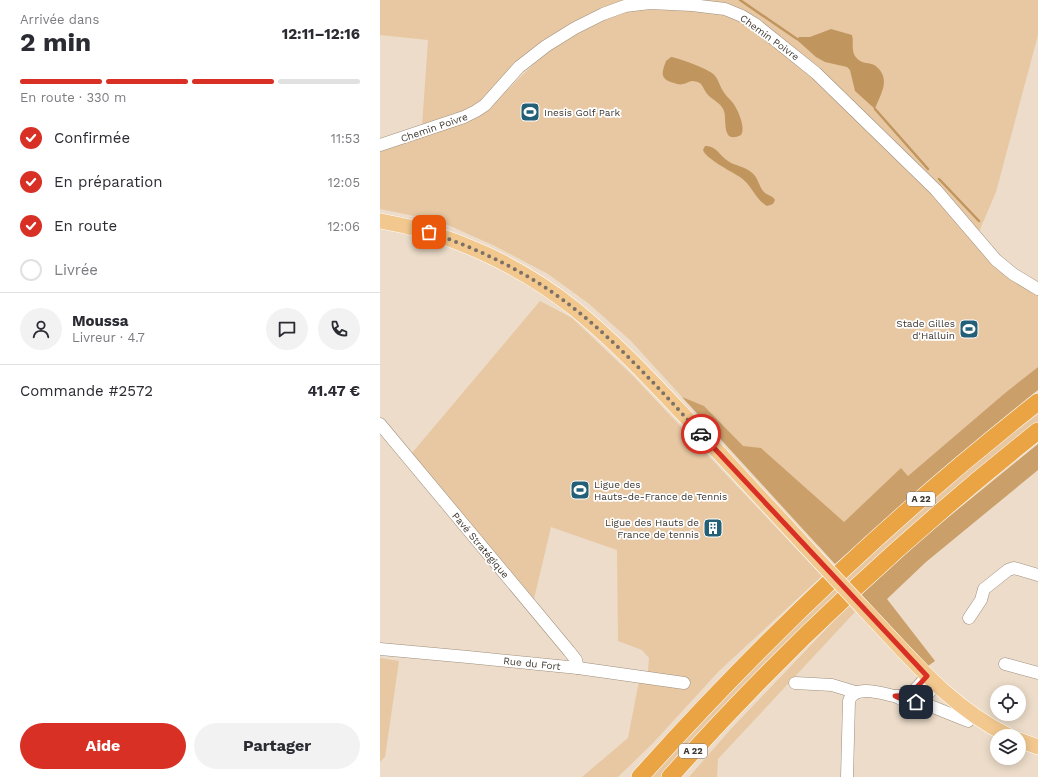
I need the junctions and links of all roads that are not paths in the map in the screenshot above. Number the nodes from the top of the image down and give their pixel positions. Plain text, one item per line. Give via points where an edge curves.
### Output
1 (380, 145) edge
2 (380, 221) edge
3 (1038, 289) edge
4 (1038, 402) edge
5 (380, 424) edge
6 (1038, 431) edge
7 (1038, 575) edge
8 (808, 601) junction
9 (969, 618) dead end
10 (380, 650) edge
11 (578, 668) junction
12 (1010, 669) dead end
13 (1038, 673) edge
14 (931, 680) junction
15 (684, 683) dead end
16 (795, 683) dead end
17 (855, 692) junction
18 (895, 696) junction
19 (918, 701) junction
20 (968, 721) dead end
21 (716, 726) junction
22 (997, 729) edge
23 (1026, 743) edge
24 (1038, 747) edge
25 (626, 777) edge
26 (640, 777) edge
27 (670, 777) edge
28 (680, 777) edge
29 (847, 777) edge

1 - 3 street, Chemin Poivre via 476,111 519,68 546,46 603,14 625,6 644,3 725,9 755,24 813,70 936,190 996,260
2 - 14 main road, bridge via 429,232 481,252 532,279 576,310 659,389
4 - 8 highway, A 22 via 940,481
5 - 11 street, Pavé Stratégique via 569,651
6 - 21 highway, A 22 via 972,484 882,563 818,623
7 - 9 street via 1014,568 1008,570 984,589 981,600
8 - 25 highway via 743,658
8 - 26 highway, A 22 via 721,688
10 - 11 street, Rue du Fort
11 - 15 street, Rue du Fort
12 - 13 street
14 - 18 street via 909,694
14 - 19 street via 926,696
14 - 22 main road via 974,716
16 - 17 street via 832,685
17 - 18 street
17 - 29 street via 849,701
18 - 19 street via 908,702
19 - 20 street
21 - 27 highway, A 22
21 - 28 highway via 704,747
23 - 24 main road

